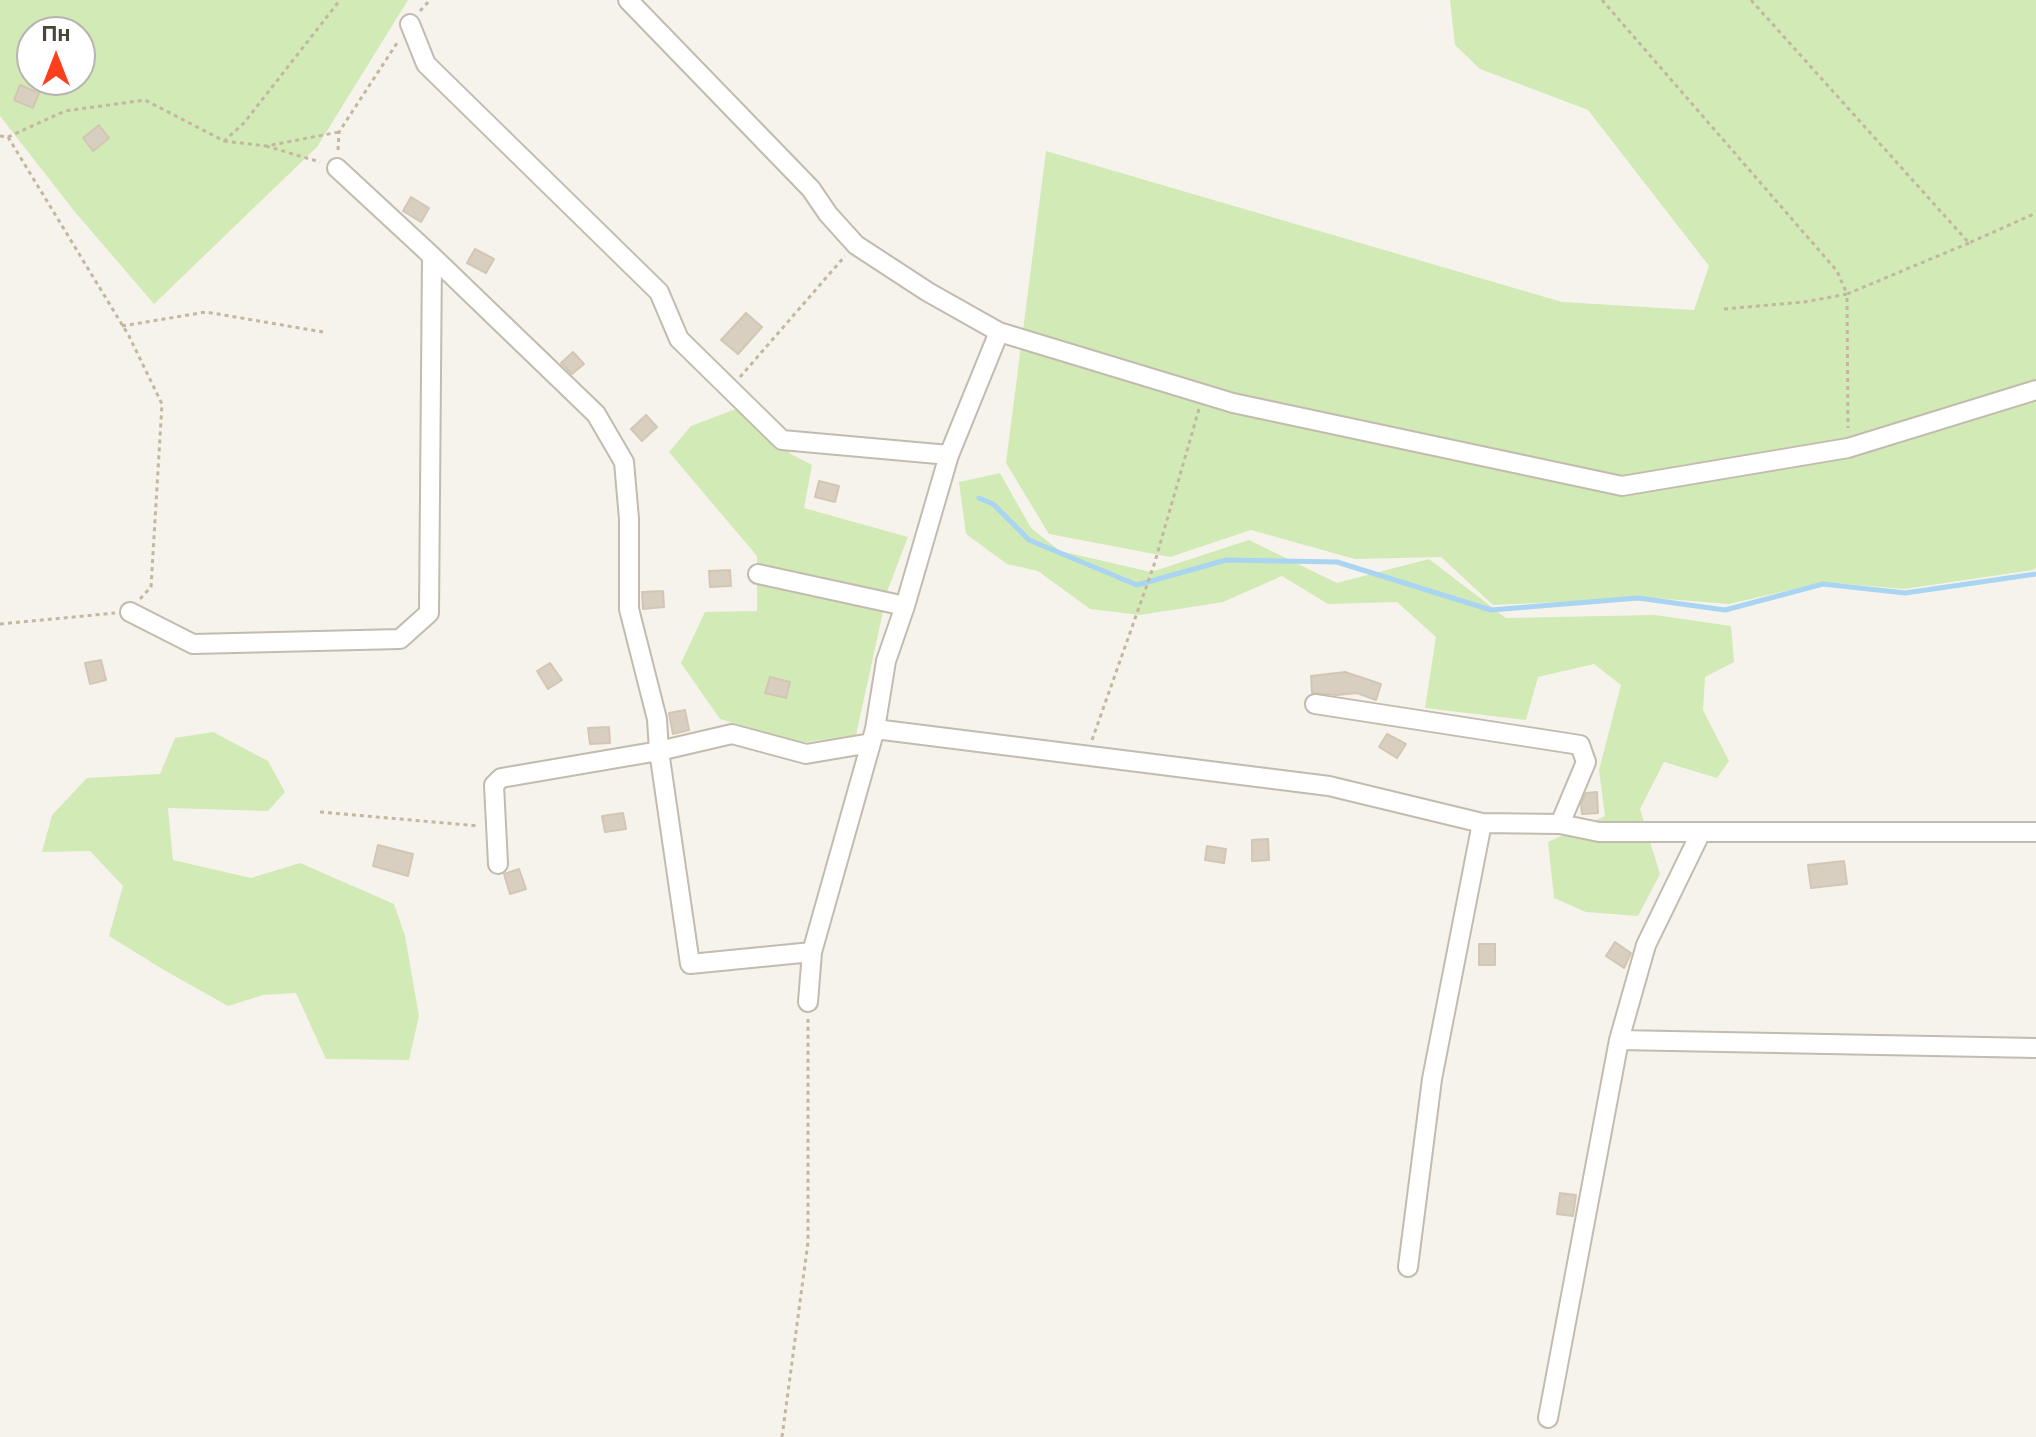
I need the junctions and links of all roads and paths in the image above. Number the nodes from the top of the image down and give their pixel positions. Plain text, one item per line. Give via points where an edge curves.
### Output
1 (340, 0) edge
2 (430, 0) edge
3 (628, 0) edge
4 (1602, 0) edge
5 (1751, 0) edge
6 (410, 24) junction
7 (339, 132) junction
8 (0, 136) edge
9 (8, 137) junction
10 (224, 141) junction
11 (266, 146) junction
12 (337, 168) junction
13 (2036, 213) edge
14 (1969, 243) junction
15 (856, 245) junction
16 (432, 256) junction
17 (1847, 294) junction
18 (1724, 309) dead end
19 (122, 326) junction
20 (323, 332) dead end
21 (999, 332) junction
22 (730, 389) junction
23 (2036, 390) edge
24 (1203, 394) junction
25 (1848, 448) junction
26 (949, 455) junction
27 (758, 574) dead end
28 (905, 606) junction
29 (130, 612) junction
30 (0, 624) edge
31 (1315, 704) dead end
32 (873, 736) junction
33 (659, 751) junction
34 (1087, 755) junction
35 (320, 812) dead end
36 (1482, 823) junction
37 (1560, 824) junction
38 (496, 828) junction
39 (1701, 832) junction
40 (2036, 832) edge
41 (498, 864) dead end
42 (812, 952) junction
43 (808, 1002) joint
44 (1619, 1040) junction
45 (2036, 1048) edge
46 (1408, 1267) dead end
47 (1548, 1418) dead end
48 (782, 1437) edge

1 - 10 path via 244,123
2 - 6 path
3 - 15 street via 811,189
4 - 17 path via 1837,271
5 - 14 path
6 - 7 path
6 - 22 street via 426,64 659,292 679,339
7 - 11 path
7 - 12 path
8 - 9 path
9 - 10 path via 65,111 145,100
9 - 19 path
10 - 11 path
11 - 12 path
12 - 16 street
13 - 14 path
14 - 17 path
15 - 21 street
15 - 22 path
16 - 29 street via 429,613 400,639 193,644
16 - 33 street via 596,414 624,462 629,609 657,719
17 - 18 path
17 - 25 path
19 - 20 path via 206,312
19 - 29 path via 162,404 151,587
21 - 24 street
21 - 26 street
22 - 26 street via 782,440
23 - 25 street
24 - 25 street via 1622,486
24 - 34 path via 1154,565
26 - 28 street
27 - 28 street
28 - 32 street via 886,661
29 - 30 path
31 - 37 street via 1580,745 1586,762
32 - 33 street via 806,754 732,734
32 - 34 street
32 - 42 street
33 - 38 street via 501,778 494,785
33 - 42 street via 690,964
34 - 36 street via 1329,786
35 - 38 path
36 - 37 street
36 - 46 street via 1432,1079
37 - 39 street via 1599,832
38 - 41 street
39 - 40 street
39 - 44 street via 1646,945
42 - 43 street
43 - 48 path via 808,1242
44 - 45 street
44 - 47 street

